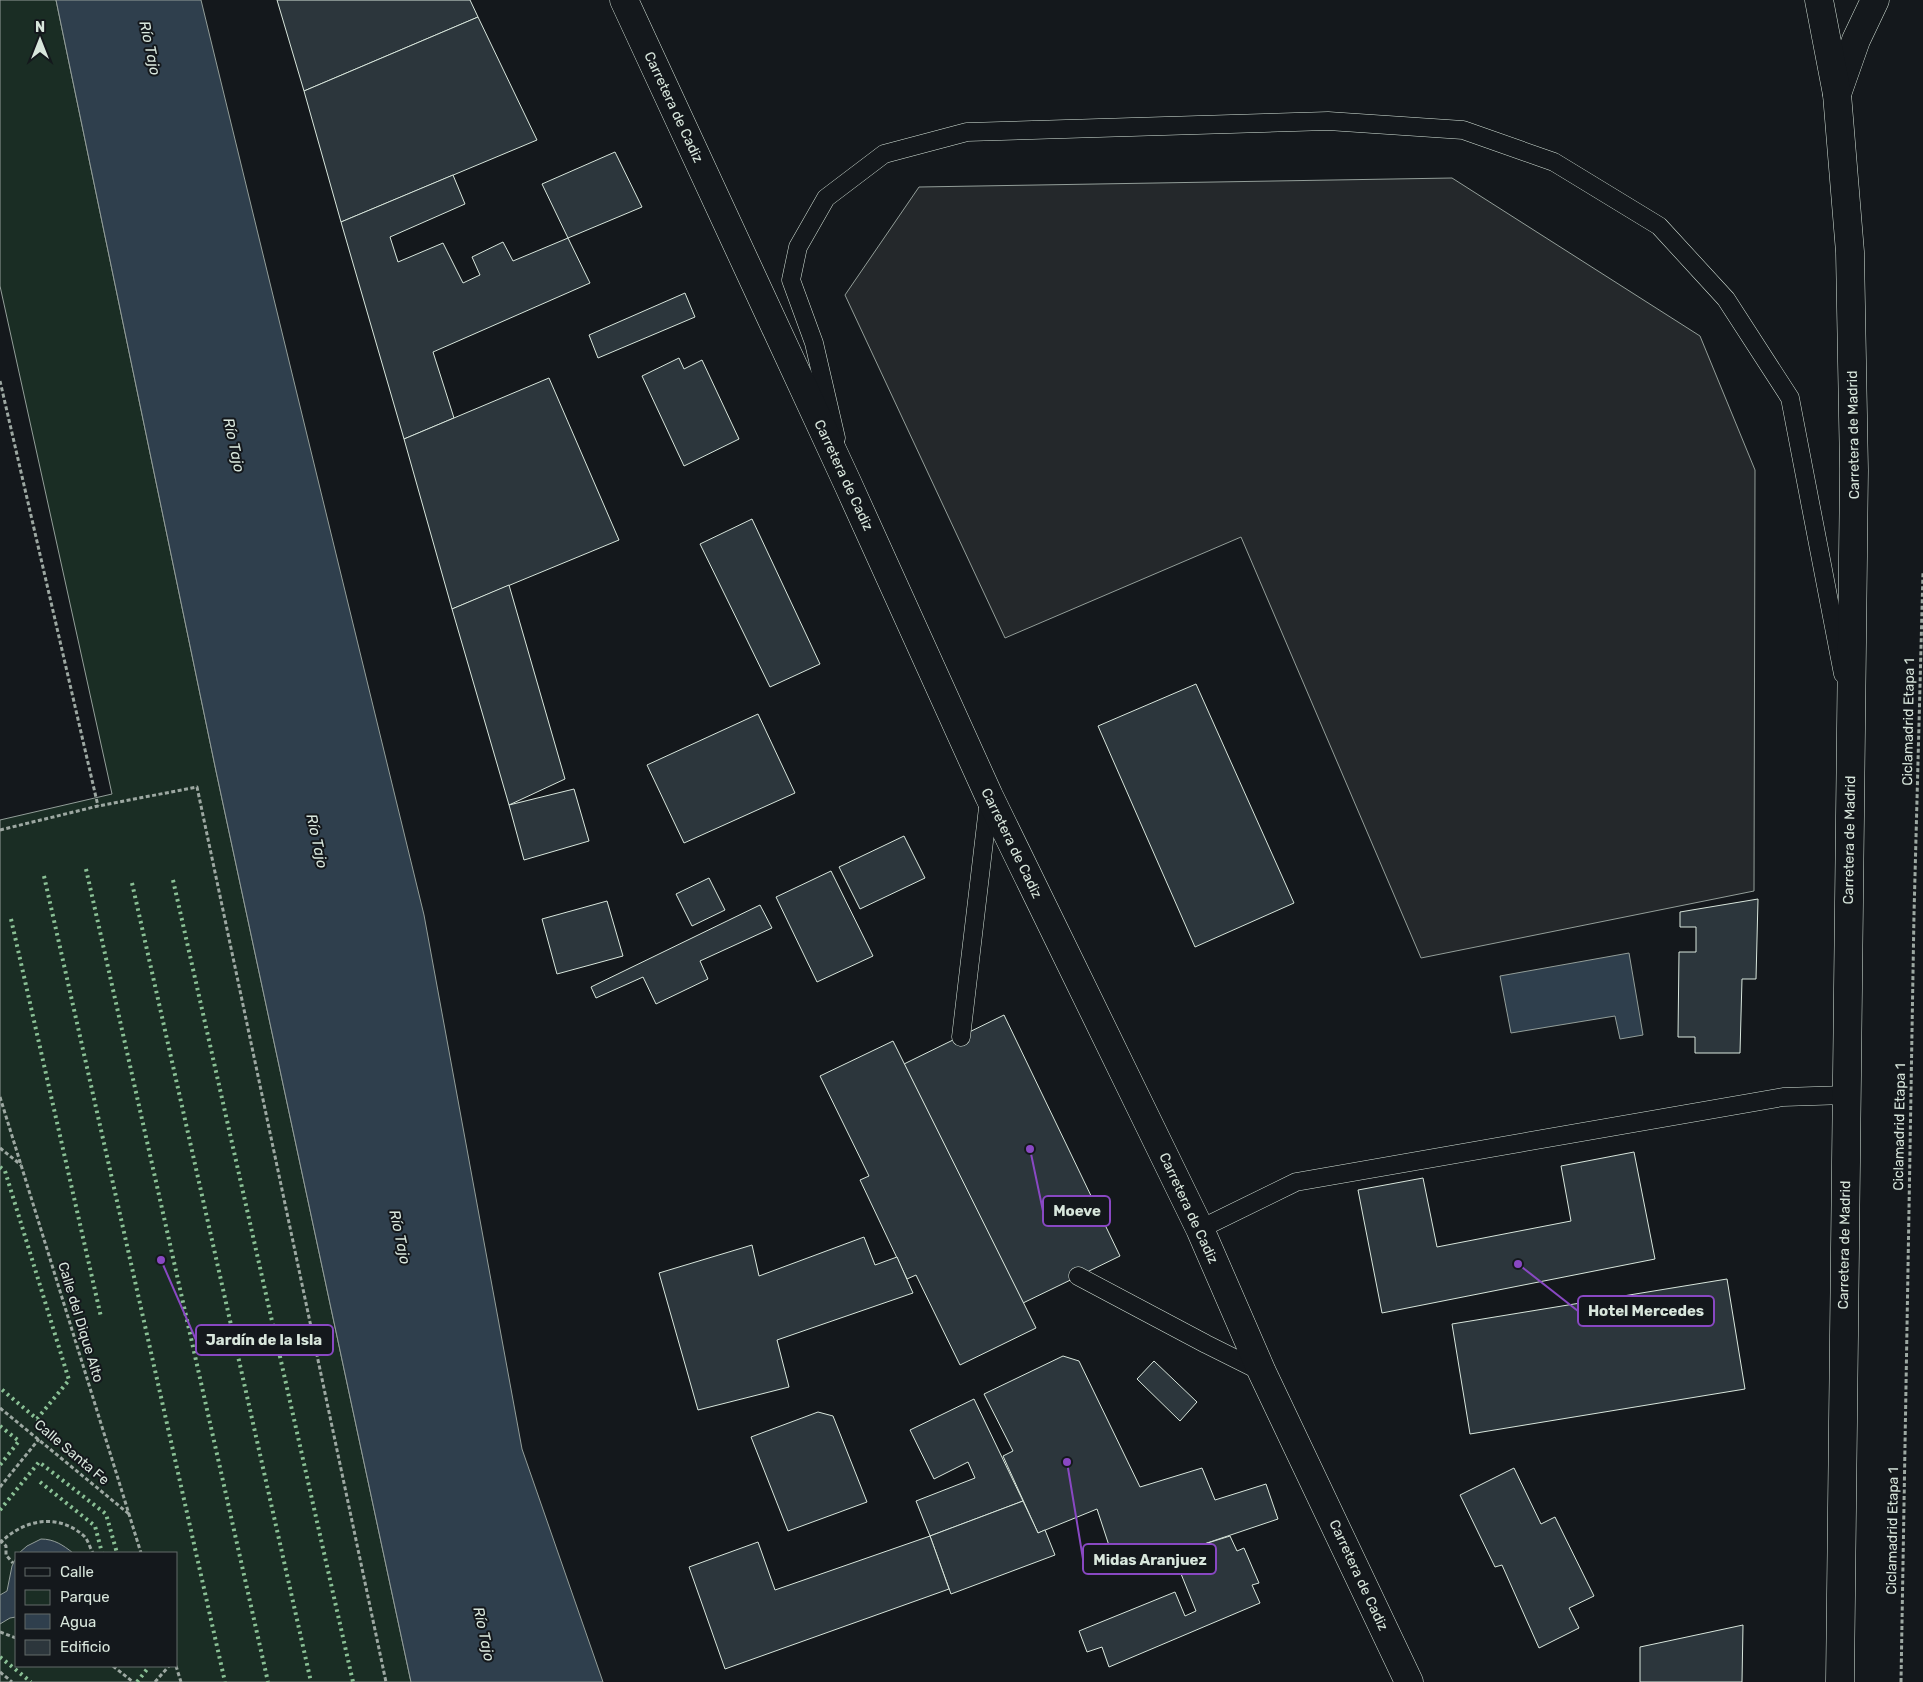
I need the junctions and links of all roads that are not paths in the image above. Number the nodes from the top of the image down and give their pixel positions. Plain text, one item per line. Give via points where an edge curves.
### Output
1 (624, 0) edge
2 (1819, 0) edge
3 (1875, 0) edge
4 (1837, 94) junction
5 (847, 482) junction
6 (1851, 716) junction
7 (989, 796) junction
8 (961, 1037) dead end
9 (1846, 1095) junction
10 (1200, 1229) junction
11 (1078, 1276) dead end
12 (1262, 1372) junction
13 (1410, 1682) edge
14 (1840, 1682) edge

1 - 5 main road, Carretera de Cadiz
2 - 4 main road, Carretera de Madrid
3 - 4 main road via 1856,40
4 - 6 main road, Carretera de Madrid via 1850,262 1854,470
5 - 6 lane via 814,343 791,280 798,247 826,198 884,154 967,132 1328,121 1463,130 1554,162 1659,226 1726,299 1790,398
5 - 7 main road, Carretera de Cadiz
6 - 9 main road, Carretera de Madrid
7 - 8 lane
7 - 10 main road, Carretera de Cadiz
9 - 10 lane via 1783,1097 1296,1182
9 - 14 main road, Carretera de Madrid
10 - 12 main road, Carretera de Cadiz
11 - 12 lane
12 - 13 main road, Carretera de Cadiz

